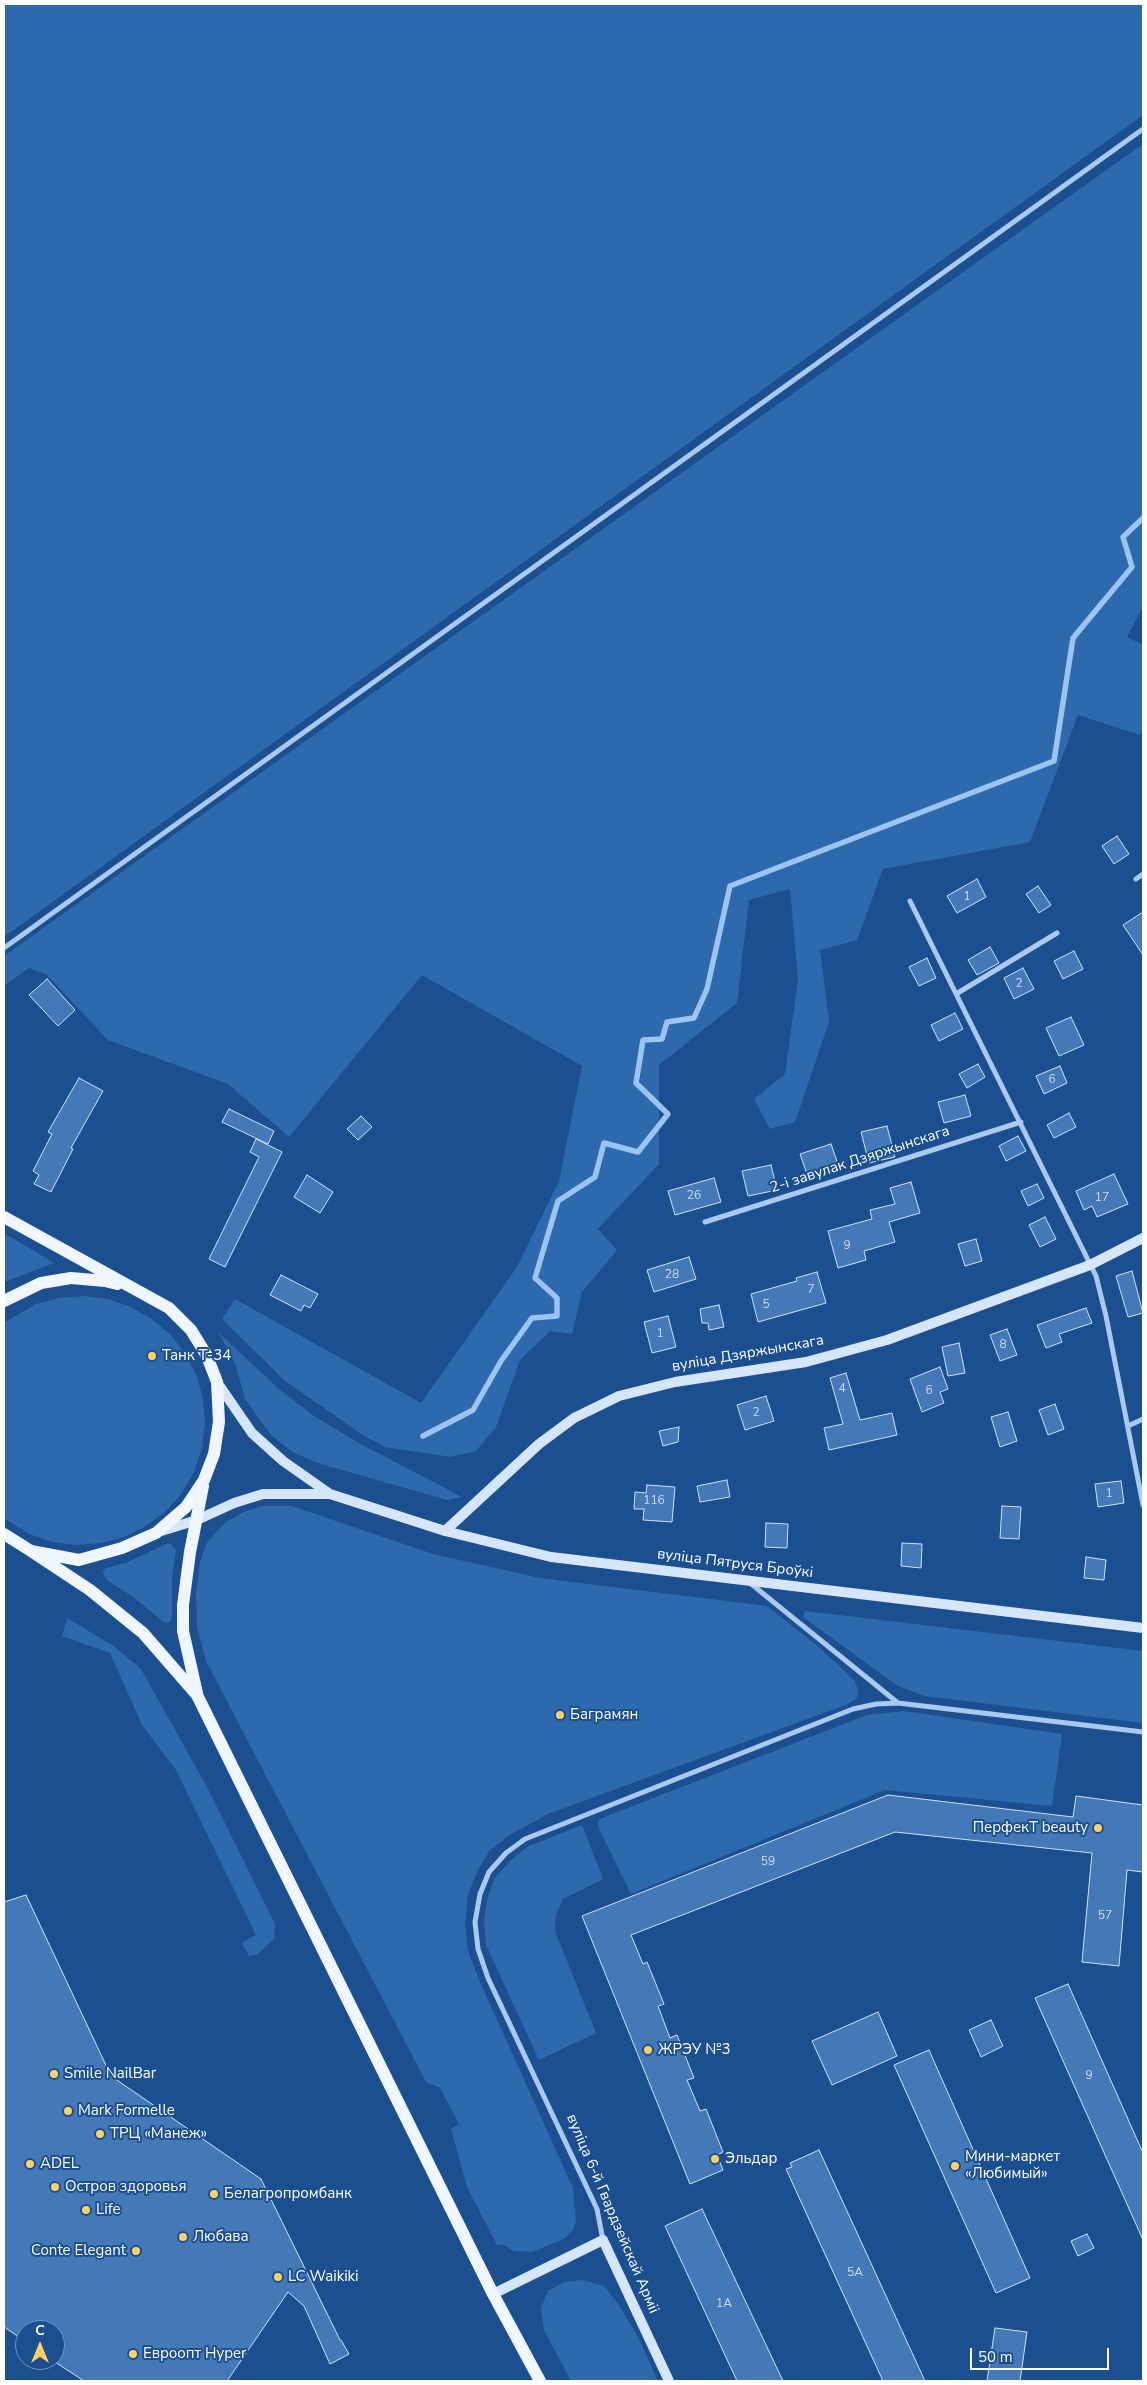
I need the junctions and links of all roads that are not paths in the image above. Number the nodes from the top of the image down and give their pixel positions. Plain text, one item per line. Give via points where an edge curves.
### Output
1 (1143, 129) edge
2 (1143, 874) edge
3 (1136, 879) dead end
4 (910, 901) dead end
5 (1057, 933) dead end
6 (4, 948) edge
7 (956, 994) junction
8 (1021, 1122) junction
9 (4, 1217) edge
10 (706, 1222) dead end
11 (1143, 1238) edge
12 (1090, 1265) junction
13 (139, 1290) junction
14 (4, 1301) edge
15 (217, 1382) junction
16 (1143, 1419) edge
17 (1128, 1426) junction
18 (204, 1480) junction
19 (330, 1494) junction
20 (1143, 1505) edge
21 (196, 1520) junction
22 (445, 1531) junction
23 (156, 1533) junction
24 (4, 1534) edge
25 (31, 1551) junction
26 (748, 1581) junction
27 (1143, 1628) edge
28 (197, 1695) junction
29 (898, 1703) junction
30 (1143, 1732) edge
31 (603, 2240) junction
32 (493, 2294) junction
33 (540, 2381) edge
34 (670, 2381) edge

1 - 6 street
2 - 3 street
4 - 7 street
5 - 7 street
7 - 8 street
8 - 10 street, 2-і завулак Дзяржынскага
8 - 12 street
9 - 13 main road
11 - 12 main road, вуліца Дзяржынскага
12 - 17 street via 1106,1316
12 - 22 main road, вуліца Дзяржынскага via 887,1340 806,1362 675,1382 619,1396 574,1418 539,1444
13 - 14 main road via 106,1281 71,1278 41,1283
13 - 15 main road via 169,1308 192,1330
15 - 18 main road via 219,1422 214,1454
15 - 19 main road, вуліца Пятруся Броўкі via 252,1433 282,1461
16 - 17 street
17 - 20 street
18 - 21 main road
18 - 23 main road via 186,1507
19 - 21 main road, вуліца Пятруся Броўкі via 263,1494
19 - 22 main road, вуліца Пятруся Броўкі
21 - 23 main road, вуліца Пятруся Броўкі
21 - 28 main road via 185,1585 183,1631
22 - 26 main road, вуліца Пятруся Броўкі via 552,1557
23 - 25 main road via 122,1548 79,1560
24 - 25 main road
25 - 28 main road via 90,1590 143,1633
26 - 27 main road, вуліца Пятруся Броўкі
26 - 29 street
28 - 32 main road
29 - 30 street, вуліца 6-й Гвардзейскай Арміі
29 - 31 street, вуліца 6-й Гвардзейскай Арміі via 853,1709 525,1839 506,1853 489,1872 480,1894 475,1922 478,1949 488,1978 596,2209
31 - 32 main road
31 - 34 main road, вуліца 6-й Гвардзейскай Арміі
32 - 33 main road

